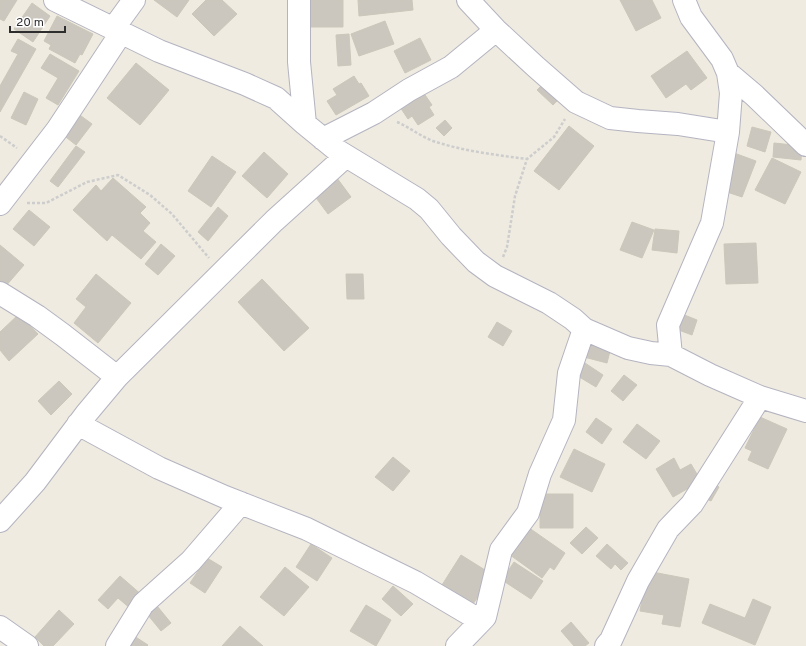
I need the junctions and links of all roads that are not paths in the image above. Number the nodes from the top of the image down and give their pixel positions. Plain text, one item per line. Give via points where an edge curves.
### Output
1 (55, 0) edge
2 (134, 0) edge
3 (299, 0) edge
4 (468, 0) edge
5 (684, 0) edge
6 (496, 30) junction
7 (117, 31) junction
8 (728, 74) junction
9 (305, 124) junction
10 (728, 132) junction
11 (323, 139) junction
12 (806, 145) edge
13 (346, 156) junction
14 (0, 204) edge
15 (0, 293) edge
16 (584, 329) junction
17 (671, 355) junction
18 (116, 377) junction
19 (760, 397) junction
20 (806, 411) edge
21 (78, 424) junction
22 (241, 503) junction
23 (0, 521) edge
24 (481, 621) junction
25 (0, 627) edge
26 (27, 646) edge
27 (117, 646) edge
28 (457, 646) edge
29 (606, 646) edge

1 - 7 street
2 - 7 street
3 - 9 street via 299,62
4 - 6 street
5 - 8 street via 691,17 722,59
6 - 10 street via 576,102 610,118 678,124
6 - 11 street via 450,67 374,113
7 - 9 street via 159,51 266,93 276,98
7 - 14 street via 57,130
8 - 10 street via 731,93
8 - 12 street
9 - 11 street
10 - 17 street via 712,223 668,325
11 - 13 street
13 - 16 street via 417,199 476,262 495,276 549,303
13 - 18 street via 274,221
15 - 18 street via 64,335
16 - 17 street via 628,348 651,354
16 - 24 street via 569,373 564,420 540,474 528,513 501,550 485,617
17 - 19 street
18 - 21 street
19 - 20 street
19 - 29 street via 692,504 668,529 638,581
21 - 22 street via 159,468
21 - 23 street via 35,482
22 - 24 street via 307,529 409,579
22 - 27 street via 191,561 143,604
24 - 28 street
25 - 26 street

